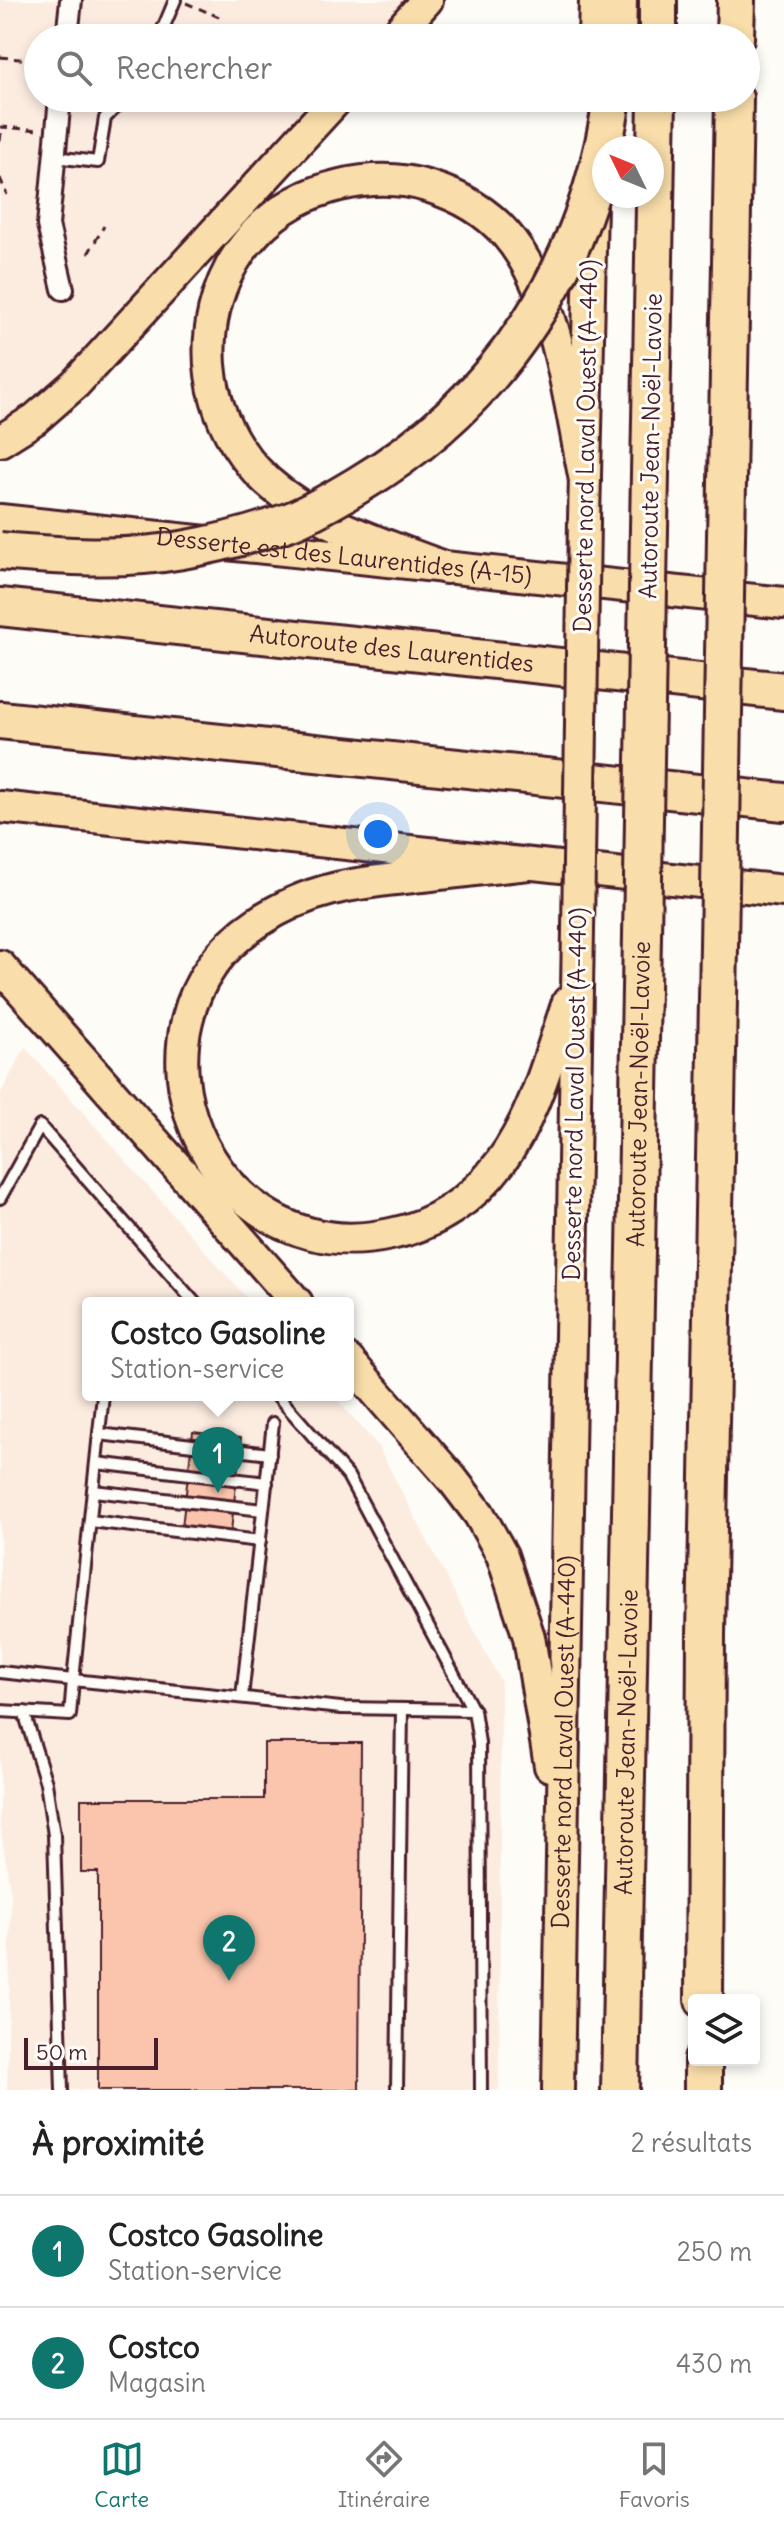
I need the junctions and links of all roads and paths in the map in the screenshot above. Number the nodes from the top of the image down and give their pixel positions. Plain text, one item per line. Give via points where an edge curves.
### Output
1 (71, 0) edge
2 (175, 0) edge
3 (427, 0) edge
4 (595, 0) edge
5 (618, 0) edge
6 (658, 0) edge
7 (736, 0) edge
8 (197, 7) dead end
9 (219, 17) dead end
10 (68, 24) edge
11 (165, 24) edge
12 (406, 24) edge
13 (594, 24) edge
14 (617, 24) edge
15 (658, 24) edge
16 (735, 24) edge
17 (0, 57) edge
18 (24, 60) edge
19 (59, 112) edge
20 (111, 112) edge
21 (325, 112) edge
22 (593, 112) edge
23 (610, 112) edge
24 (657, 112) edge
25 (734, 112) edge
26 (1, 127) edge
27 (40, 130) dead end
28 (0, 141) edge
29 (54, 157) junction
30 (0, 178) edge
31 (7, 195) dead end
32 (104, 226) dead end
33 (88, 254) dead end
34 (63, 289) dead end
35 (0, 441) edge
36 (585, 480) junction
37 (0, 520) edge
38 (0, 551) edge
39 (446, 568) junction
40 (784, 603) edge
41 (0, 607) edge
42 (776, 688) edge
43 (0, 720) edge
44 (784, 802) edge
45 (0, 807) edge
46 (528, 864) junction
47 (784, 891) edge
48 (0, 966) edge
49 (577, 978) junction
50 (0, 1198) edge
51 (190, 1297) edge
52 (292, 1297) edge
53 (354, 1367) edge
54 (102, 1401) edge
55 (282, 1401) edge
56 (273, 1423) dead end
57 (99, 1434) junction
58 (270, 1454) junction
59 (96, 1463) junction
60 (267, 1483) junction
61 (93, 1491) junction
62 (263, 1510) junction
63 (90, 1521) junction
64 (260, 1541) junction
65 (0, 1672) edge
66 (73, 1680) junction
67 (242, 1697) junction
68 (402, 1709) junction
69 (473, 1710) junction
70 (0, 1711) edge
71 (24, 1712) junction
72 (562, 1835) junction
73 (704, 1994) edge
74 (703, 2066) edge
75 (62, 2090) edge
76 (397, 2090) edge
77 (481, 2090) edge
78 (558, 2090) edge
79 (620, 2090) edge
80 (703, 2090) edge

1 - 10 street
2 - 11 lane
3 - 12 main road
4 - 13 main road
5 - 14 highway
6 - 15 highway
7 - 16 highway
8 - 9 path
17 - 18 path
19 - 29 street
20 - 29 lane via 105,118 98,162
21 - 35 main road via 75,384
22 - 36 main road, Desserte nord Laval Ouest (A-440)
23 - 38 highway, bridge via 593,190 543,303 482,386 417,446 290,521 237,538 123,556
24 - 79 highway, Autoroute Jean-Noël-Lavoie, bridge
25 - 73 highway, bridge
26 - 27 path
26 - 28 path
29 - 34 street via 48,225
30 - 31 path
32 - 33 path
36 - 39 main road via 547,306 522,256 499,226 459,198 397,180 333,187 287,207 247,243 215,304 209,360 222,419 257,471 301,507
36 - 49 main road, Desserte nord Laval Ouest (A-440), bridge
37 - 39 main road, Desserte est des Laurentides (A-15)
39 - 40 main road, Desserte est des Laurentides (A-15)
41 - 42 highway, Autoroute des Laurentides
43 - 44 highway
45 - 46 main road
46 - 47 main road
46 - 49 main road via 342,885 291,904 246,931 205,978 184,1036 184,1094 200,1143 241,1196 294,1228 363,1239 432,1220 475,1191 511,1148 533,1105
48 - 52 main road
49 - 72 main road, Desserte nord Laval Ouest (A-440)
50 - 51 lane via 40,1126
53 - 72 main road via 453,1480 502,1555 529,1637
54 - 57 lane
55 - 69 lane via 348,1476
56 - 58 lane
57 - 58 lane
57 - 59 lane
58 - 60 lane
59 - 60 lane
59 - 61 lane
60 - 62 lane
61 - 62 lane
61 - 63 lane
62 - 64 lane
63 - 64 lane
63 - 66 lane
64 - 67 lane
65 - 66 lane
66 - 67 lane
66 - 71 lane via 70,1715
67 - 68 lane
68 - 69 lane
68 - 76 lane
69 - 77 lane via 479,1743
70 - 71 lane
71 - 75 lane via 46,1783 54,1835
72 - 78 main road, Desserte nord Laval Ouest (A-440)
74 - 80 highway

